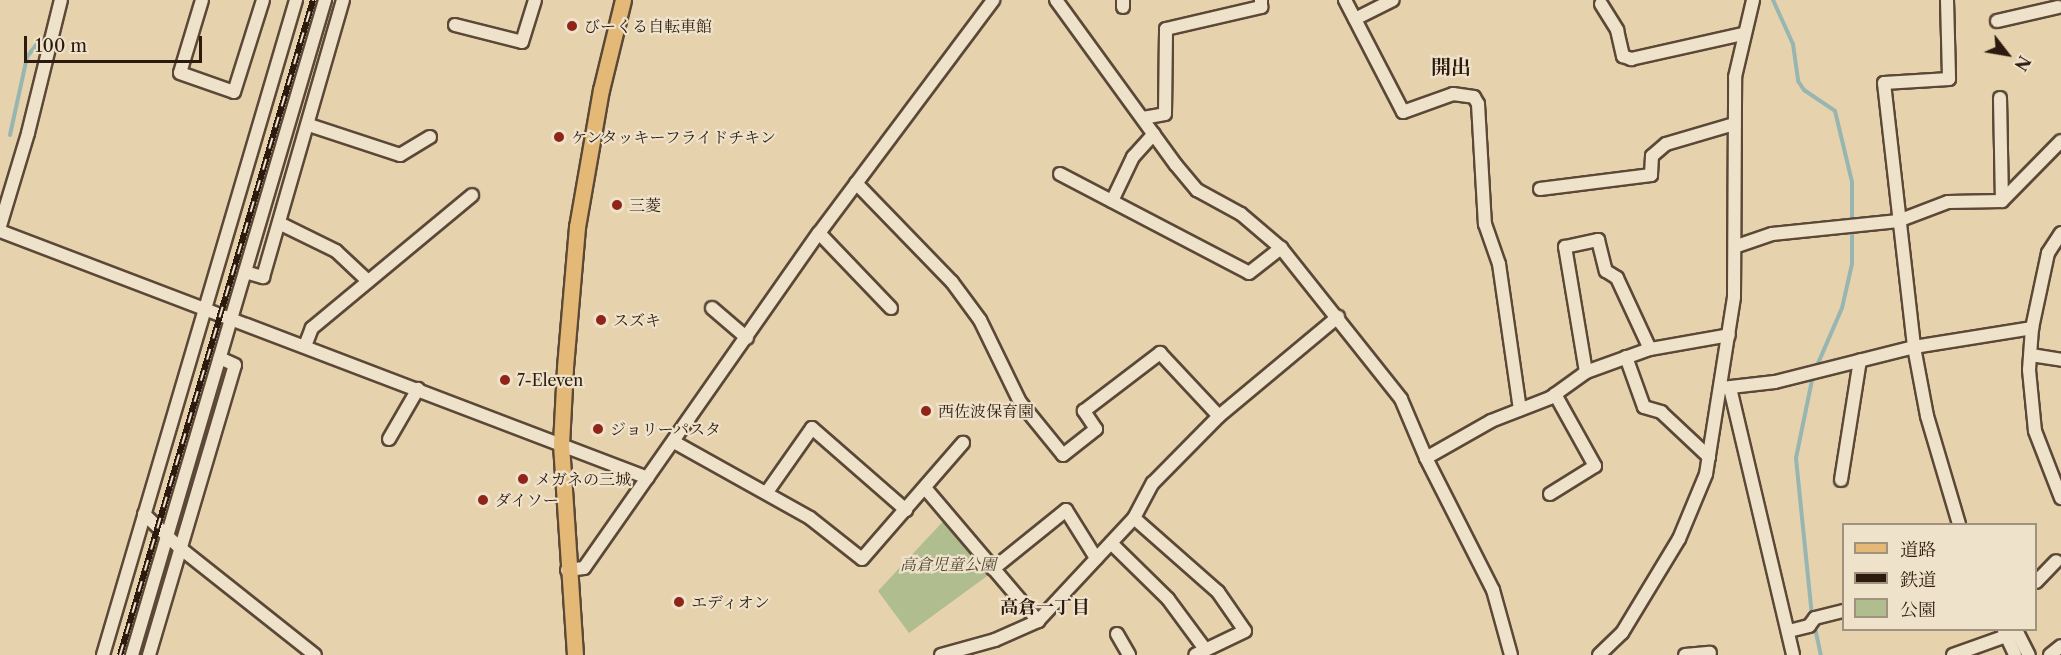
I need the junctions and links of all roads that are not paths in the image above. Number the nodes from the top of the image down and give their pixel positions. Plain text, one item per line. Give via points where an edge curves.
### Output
1 (61, 0) edge
2 (202, 0) edge
3 (263, 0) edge
4 (296, 0) edge
5 (325, 0) edge
6 (343, 0) edge
7 (535, 0) edge
8 (993, 0) edge
9 (1056, 0) edge
10 (1261, 0) edge
11 (1345, 0) edge
12 (1393, 0) edge
13 (1753, 0) edge
14 (1947, 0) edge
15 (622, 1) edge
16 (1601, 4) dead end
17 (2058, 8) edge
18 (1355, 19) junction
19 (1997, 21) dead end
20 (456, 25) dead end
21 (1743, 34) junction
22 (2001, 98) dead end
23 (1143, 118) junction
24 (1734, 124) junction
25 (309, 125) junction
26 (1154, 134) junction
27 (430, 137) dead end
28 (2061, 141) edge
29 (1060, 174) dead end
30 (856, 183) junction
31 (1540, 189) dead end
32 (472, 195) dead end
33 (1112, 201) junction
34 (2002, 201) junction
35 (1898, 221) junction
36 (281, 224) junction
37 (0, 226) edge
38 (0, 231) edge
39 (819, 233) junction
40 (2061, 233) edge
41 (1737, 246) junction
42 (1281, 248) junction
43 (245, 272) junction
44 (368, 280) junction
45 (205, 307) junction
46 (712, 308) dead end
47 (891, 308) dead end
48 (1338, 317) junction
49 (232, 318) junction
50 (2032, 328) junction
51 (1729, 335) junction
52 (747, 338) junction
53 (305, 346) junction
54 (1914, 347) junction
55 (1650, 349) junction
56 (2031, 355) junction
57 (1626, 357) junction
58 (220, 358) junction
59 (1860, 360) junction
60 (2061, 360) edge
61 (1586, 372) junction
62 (1726, 388) junction
63 (418, 389) junction
64 (1555, 394) junction
65 (1520, 409) junction
66 (1219, 416) junction
67 (389, 439) dead end
68 (674, 442) junction
69 (963, 443) dead end
70 (561, 444) junction
71 (1709, 457) junction
72 (1426, 458) junction
73 (648, 478) junction
74 (1841, 480) dead end
75 (925, 489) junction
76 (767, 492) junction
77 (1550, 494) dead end
78 (2061, 498) edge
79 (906, 510) junction
80 (144, 514) junction
81 (1134, 518) junction
82 (1958, 523) edge
83 (167, 536) junction
84 (1111, 543) junction
85 (180, 549) junction
86 (1096, 558) junction
87 (2056, 561) dead end
88 (993, 569) junction
89 (567, 570) junction
90 (2037, 581) edge
91 (1842, 611) edge
92 (1038, 621) junction
93 (1789, 632) junction
94 (2009, 632) edge
95 (1117, 634) dead end
96 (2061, 646) edge
97 (1200, 652) edge
98 (1607, 653) edge
99 (1710, 653) dead end
100 (103, 655) edge
101 (132, 655) edge
102 (149, 655) edge
103 (315, 655) edge
104 (575, 655) edge
105 (941, 655) edge
106 (1129, 655) edge
107 (1511, 655) edge
108 (1685, 655) edge
109 (1793, 655) edge
110 (1953, 655) edge
111 (2014, 655) edge
112 (2029, 655) edge
113 (2050, 655) edge

1 - 37 street
2 - 3 street via 180,73 234,92
4 - 45 street
5 - 43 street
6 - 25 street
7 - 20 street via 522,42
8 - 30 street
9 - 23 street
10 - 23 street via 1261,7 1166,29 1165,114
11 - 18 street
12 - 18 street
13 - 21 street
14 - 35 street via 1949,80 1884,83
15 - 70 main road via 601,90 577,227
16 - 21 street via 1617,30 1623,56 1631,59
17 - 19 street
18 - 65 street via 1403,112 1453,94 1474,97 1478,104 1485,224 1499,264
21 - 24 street via 1735,77
22 - 34 street
23 - 26 street
24 - 31 street via 1666,144 1652,156 1651,175
24 - 41 street
25 - 27 street via 400,155
25 - 36 street
26 - 33 street via 1133,157
26 - 42 street via 1197,190 1241,214
28 - 34 street
29 - 33 street
30 - 39 street
30 - 66 street via 952,282 980,320 1020,402 1063,455 1096,429 1084,411 1160,353
32 - 44 street
33 - 42 street via 1250,273
34 - 35 street via 1948,202
35 - 41 street via 1772,234
35 - 54 street
36 - 43 street via 263,277
36 - 44 street via 336,251
38 - 45 street
39 - 47 street
39 - 52 street
40 - 50 street via 2048,253
41 - 51 street
42 - 48 street
43 - 49 street
44 - 53 street via 312,328
45 - 49 street
45 - 80 street
46 - 52 street
48 - 66 street
48 - 72 street via 1401,399
49 - 53 street
49 - 58 street
50 - 54 street
50 - 56 street
51 - 55 street
51 - 62 street
52 - 68 street
53 - 63 street
54 - 59 street
54 - 82 street via 1927,416
55 - 57 street
55 - 61 street via 1617,278 1606,271 1598,240 1565,247
56 - 60 street
56 - 78 street via 2035,431
57 - 61 street
57 - 71 street via 1644,407 1661,412
58 - 83 street
58 - 85 street via 235,365
59 - 62 street via 1775,382
59 - 74 street
61 - 64 street
62 - 71 street
62 - 93 street
63 - 67 street
63 - 70 street
64 - 65 street
64 - 77 street via 1595,466
65 - 72 street
66 - 81 street via 1153,483
68 - 73 street
68 - 76 street
69 - 75 street
70 - 73 street
70 - 89 main road
71 - 98 street via 1700,494 1679,539
72 - 107 street via 1493,590
73 - 89 street via 584,568
75 - 79 street
75 - 88 street
76 - 79 street via 810,518 862,559
76 - 79 street via 812,428
80 - 83 street
80 - 100 street
81 - 84 street
81 - 97 street via 1218,592 1245,631
83 - 85 street
83 - 101 street
84 - 86 street
84 - 97 street via 1168,599
85 - 102 street
85 - 103 street
86 - 88 street via 1066,510
86 - 92 street
87 - 90 street
88 - 92 street
89 - 104 main road
91 - 93 street via 1815,618 1809,626
92 - 105 street via 995,640
93 - 109 street
94 - 110 street
94 - 111 street
94 - 112 street
95 - 106 street
96 - 113 street
99 - 108 street

